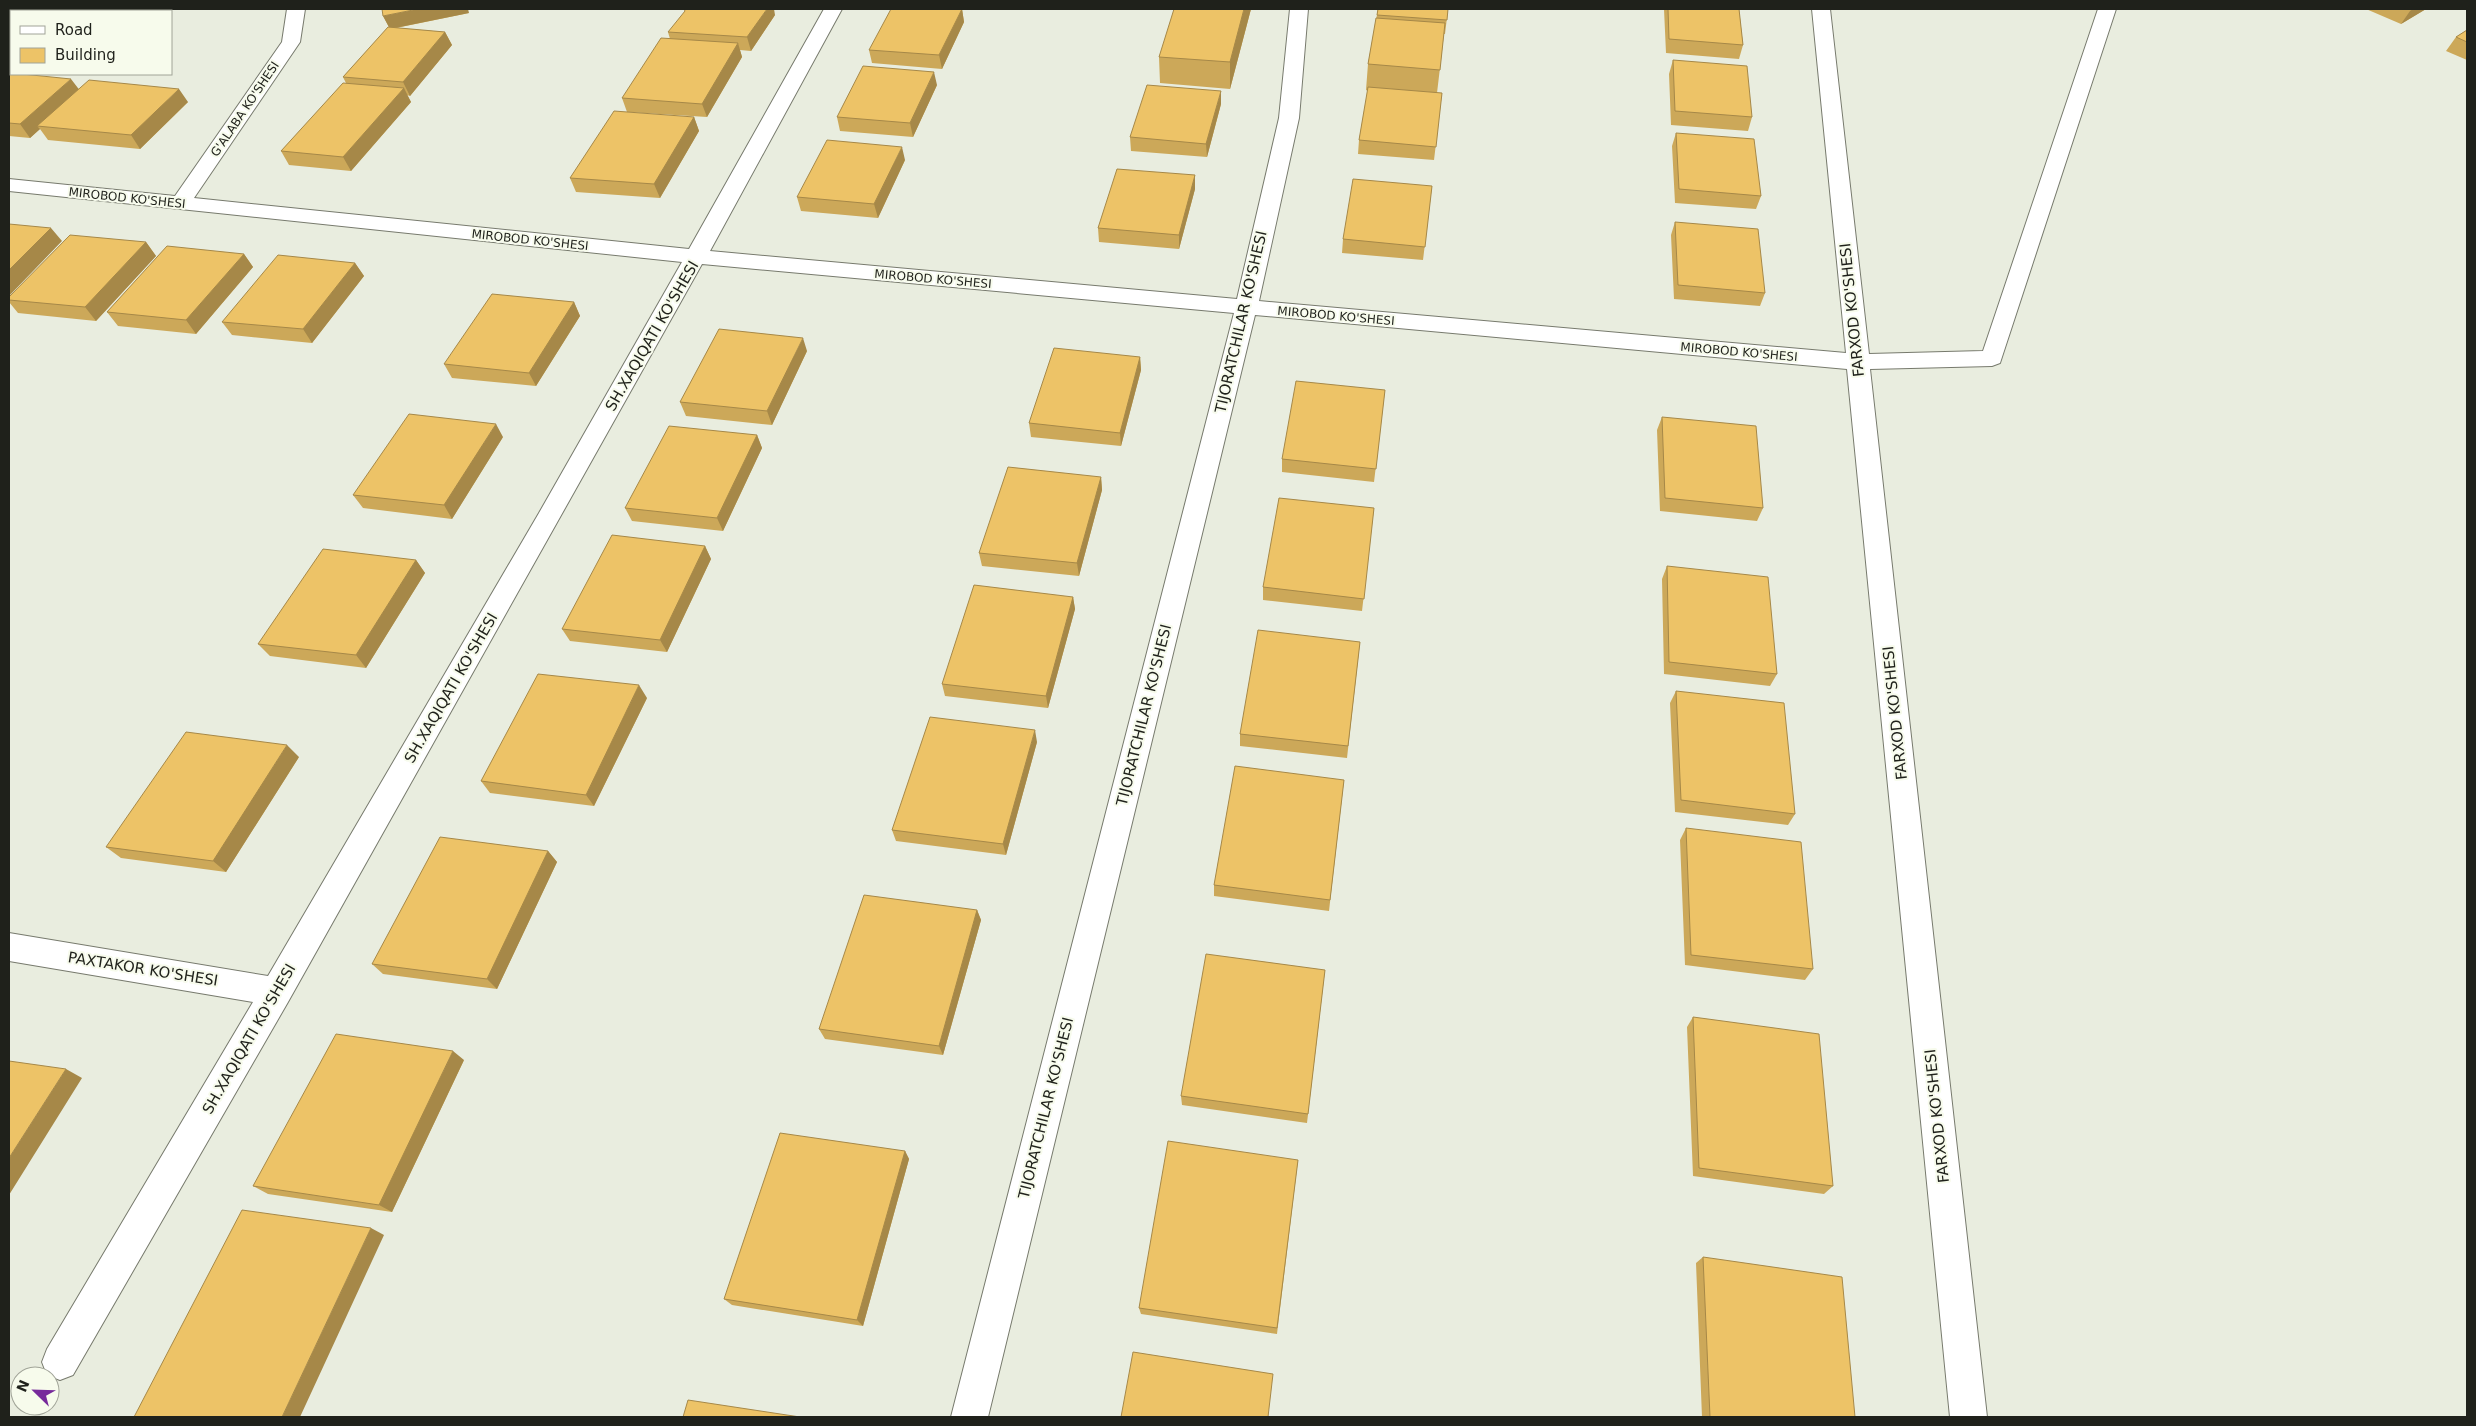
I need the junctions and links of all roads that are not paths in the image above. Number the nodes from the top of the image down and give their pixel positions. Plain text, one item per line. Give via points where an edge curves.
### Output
1 (296, 9) edge
2 (832, 9) edge
3 (1299, 9) edge
4 (1821, 9) edge
5 (2107, 9) edge
6 (9, 185) edge
7 (180, 204) junction
8 (697, 257) junction
9 (1246, 308) junction
10 (1858, 362) junction
11 (9, 947) edge
12 (277, 992) junction
13 (60, 1362) dead end
14 (969, 1417) edge
15 (1969, 1417) edge

1 - 7 street, G'ALABA KO'SHESI via 291,42
2 - 8 street, SH.XAQIQATI KO'SHESI
3 - 9 street, TIJORATCHILAR KO'SHESI via 1289,118
4 - 10 street, FARXOD KO'SHESI
5 - 10 street, MIROBOD KO'SHESI via 1992,358
6 - 7 street, MIROBOD KO'SHESI
7 - 8 street, MIROBOD KO'SHESI
8 - 9 street, MIROBOD KO'SHESI
8 - 12 street, SH.XAQIQATI KO'SHESI
9 - 10 street, MIROBOD KO'SHESI
9 - 14 street, TIJORATCHILAR KO'SHESI
10 - 15 street, FARXOD KO'SHESI
11 - 12 street, PAXTAKOR KO'SHESI
12 - 13 street, SH.XAQIQATI KO'SHESI

